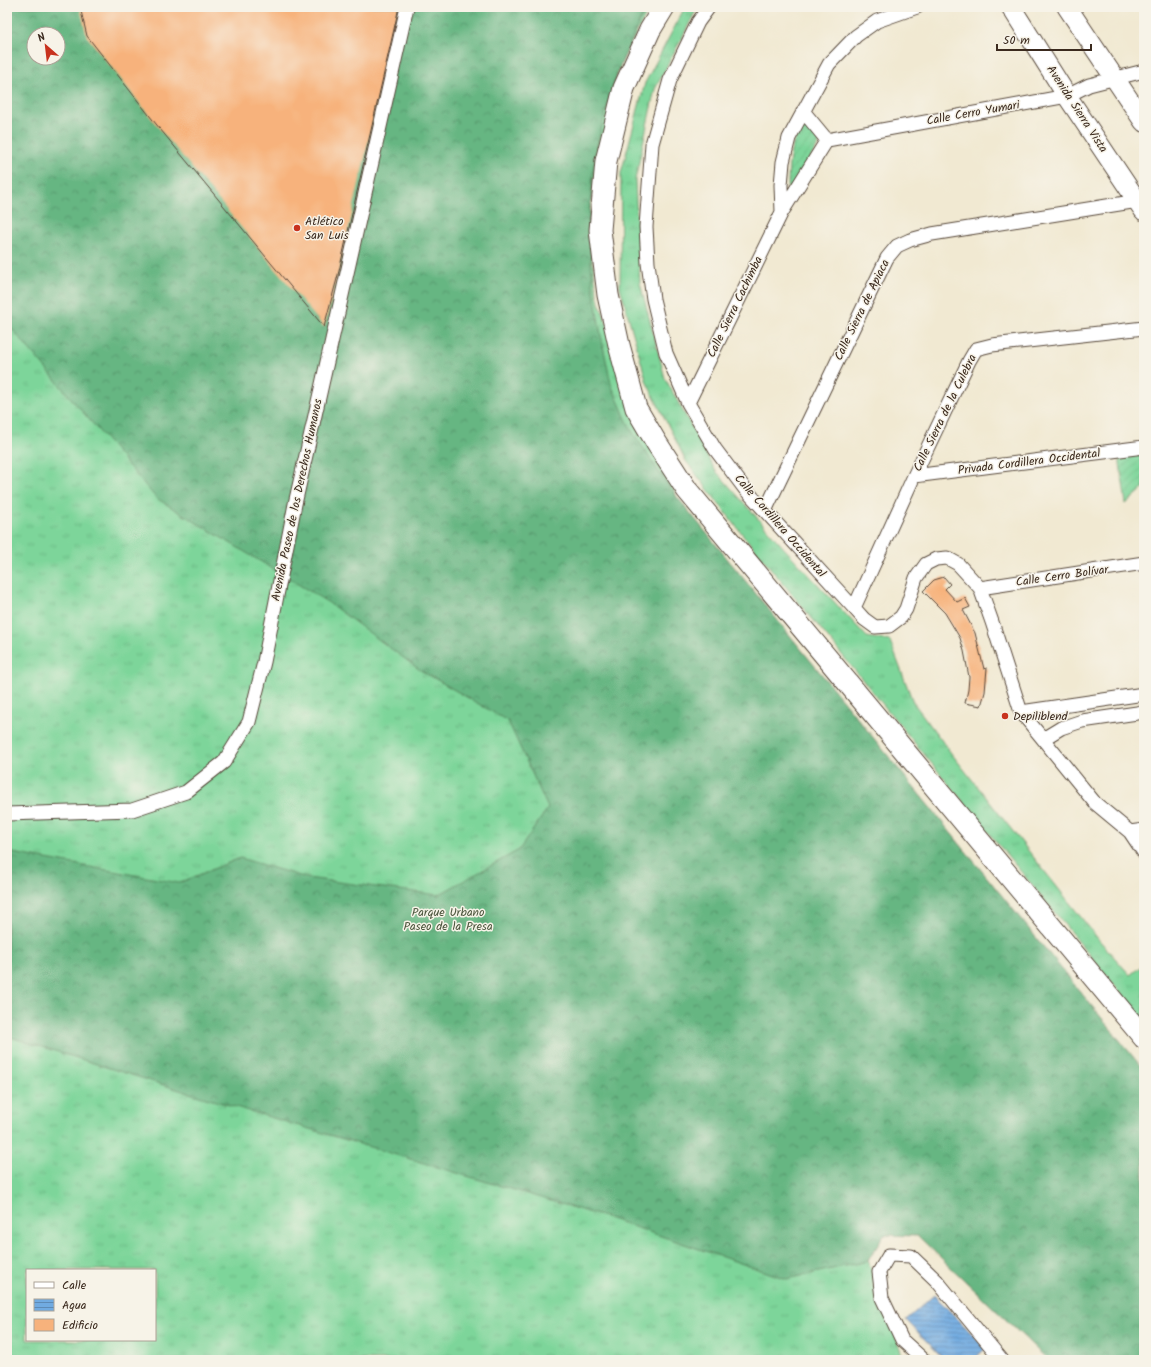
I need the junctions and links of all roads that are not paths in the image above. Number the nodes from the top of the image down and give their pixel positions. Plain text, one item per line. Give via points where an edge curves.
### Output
1 (407, 7) edge
2 (664, 7) edge
3 (709, 7) edge
4 (917, 7) edge
5 (1011, 7) edge
6 (1067, 7) edge
7 (1144, 71) edge
8 (1116, 79) junction
9 (1067, 96) junction
10 (803, 110) junction
11 (1144, 122) edge
12 (827, 140) junction
13 (1141, 206) edge
14 (782, 212) junction
15 (1144, 328) edge
16 (688, 403) junction
17 (1144, 447) edge
18 (914, 476) junction
19 (765, 511) junction
20 (1144, 563) edge
21 (980, 588) junction
22 (854, 608) junction
23 (1144, 694) edge
24 (1062, 706) junction
25 (1021, 712) junction
26 (1144, 712) edge
27 (1071, 725) junction
28 (1043, 739) junction
29 (7, 814) edge
30 (1144, 830) edge
31 (1130, 832) junction
32 (1144, 853) edge
33 (1144, 1038) edge
34 (924, 1360) edge
35 (1002, 1360) edge

1 - 29 street, Avenida Paseo de los Derechos Humanos via 295,504 250,722 224,762 186,792 132,810
2 - 33 main road via 650,30 624,88 606,161 600,230 608,295 636,408 687,490
3 - 16 street, Calle Cordillera Occidental via 698,22 670,80 652,144 646,227 653,299 666,353
4 - 10 street, Calle Sierra Cachimba via 877,21 856,36 829,64
5 - 9 main road, Avenida Sierra Vista
6 - 8 main road
7 - 8 street, Calle Cerro Yumari
8 - 9 street, Calle Cerro Yumari via 1089,85
8 - 11 main road
9 - 12 street, Calle Cerro Yumari
9 - 13 main road, Avenida Sierra Vista
10 - 12 street
10 - 14 street, Calle Sierra Cachimba via 789,138 783,162
12 - 14 street, Calle Sierra Cachimba
13 - 19 street, Calle Sierra de Apiaca via 932,234 897,246 887,258
14 - 16 street, Calle Sierra Cachimba
15 - 18 street, Calle Sierra de la Culebra via 976,349
16 - 19 street, Calle Cordillera Occidental via 715,449
17 - 18 street, Privada Cordillera Occidental
18 - 22 street, Calle Sierra de la Culebra
19 - 22 street, Calle Cordillera Occidental
20 - 21 street, Calle Cerro Bolívar
21 - 22 street, Calle Cordillera Occidental via 958,564 948,558 936,559 926,564 916,578 906,609 901,617 889,626 875,626
21 - 25 street, Calle Cordillera Occidental
23 - 24 street
24 - 25 street
24 - 27 street via 1070,711 1073,717
25 - 28 street
26 - 27 street via 1082,721
27 - 28 street
28 - 31 street via 1095,803
30 - 31 street
31 - 32 street
34 - 35 street via 902,1340 882,1298 879,1272 889,1255 911,1256 937,1281

